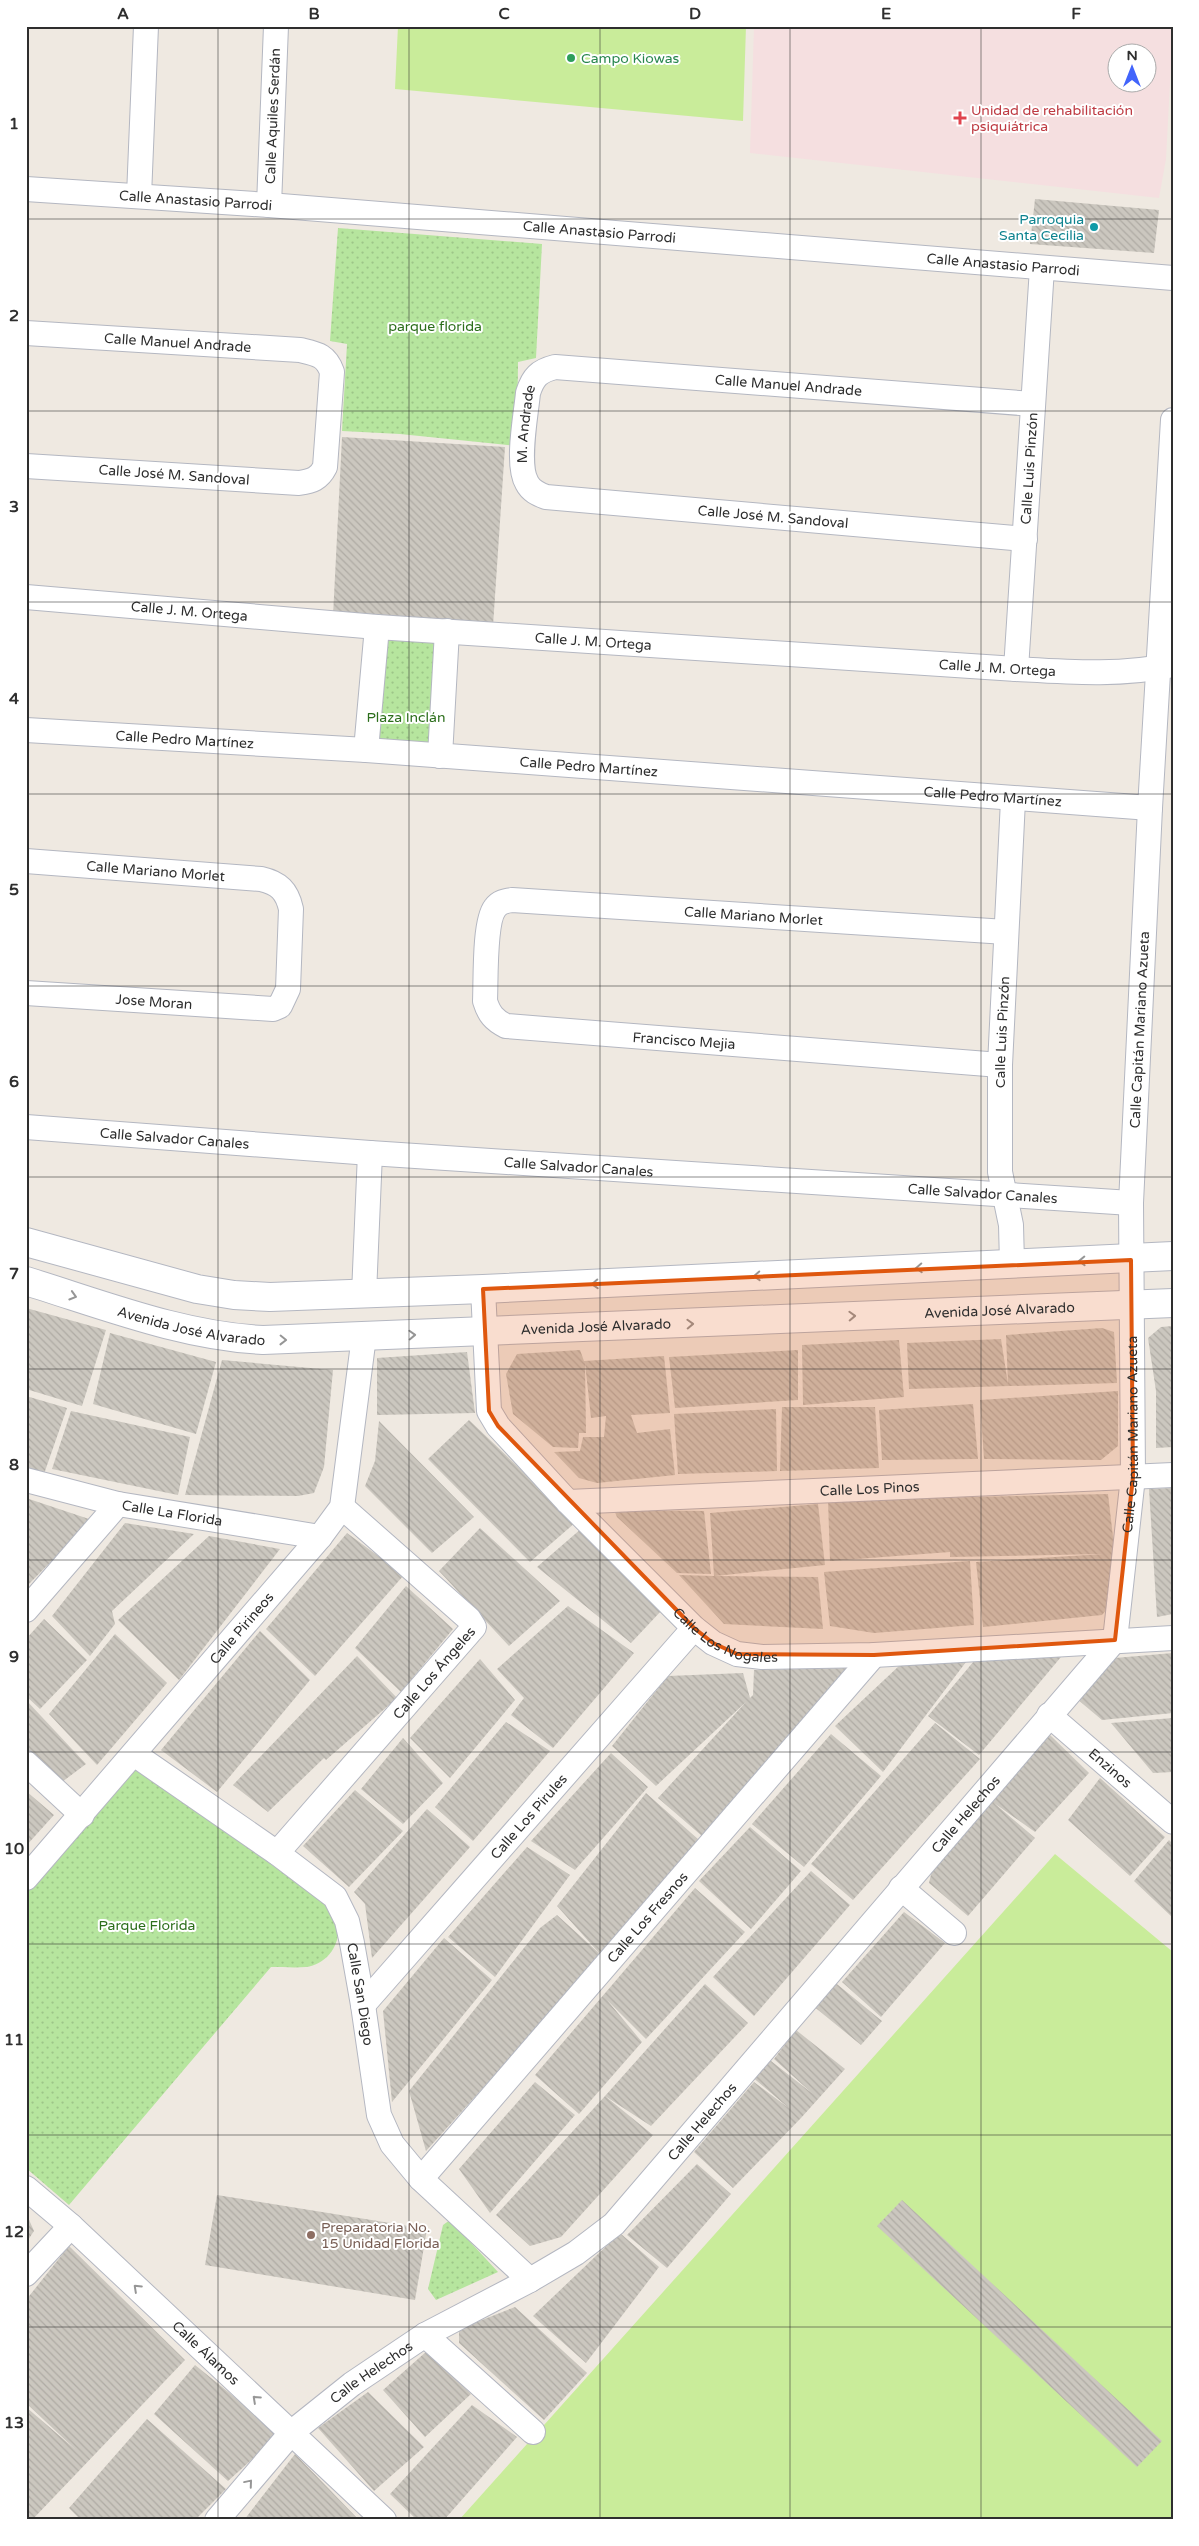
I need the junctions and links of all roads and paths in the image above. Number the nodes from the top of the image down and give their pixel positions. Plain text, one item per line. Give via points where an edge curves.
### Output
1 (146, 26) edge
2 (276, 26) edge
3 (26, 189) edge
4 (139, 196) junction
5 (269, 205) junction
6 (1042, 268) junction
7 (1173, 278) edge
8 (26, 333) edge
9 (544, 370) joint
10 (1033, 404) junction
11 (1173, 420) edge
12 (1172, 462) edge
13 (26, 466) edge
14 (321, 475) joint
15 (527, 484) joint
16 (1025, 539) junction
17 (26, 598) edge
18 (377, 626) junction
19 (447, 631) junction
20 (1166, 667) edge
21 (1016, 669) junction
22 (26, 730) edge
23 (366, 750) junction
24 (440, 756) junction
25 (1013, 800) junction
26 (1150, 808) junction
27 (26, 861) edge
28 (502, 902) joint
29 (1006, 932) junction
30 (26, 993) edge
31 (280, 1006) joint
32 (1000, 1065) junction
33 (26, 1127) edge
34 (370, 1152) junction
35 (1004, 1194) junction
36 (1132, 1202) junction
37 (26, 1242) edge
38 (1173, 1256) edge
39 (1130, 1260) junction
40 (1012, 1263) junction
41 (26, 1281) edge
42 (482, 1289) junction
43 (364, 1294) junction
44 (1173, 1303) edge
45 (1131, 1304) junction
46 (484, 1332) junction
47 (364, 1336) junction
48 (1173, 1475) edge
49 (1133, 1477) junction
50 (26, 1480) edge
51 (568, 1502) junction
52 (118, 1504) junction
53 (342, 1507) junction
54 (320, 1537) junction
55 (26, 1610) edge
56 (694, 1628) junction
57 (1173, 1638) edge
58 (1115, 1640) junction
59 (874, 1655) junction
60 (1049, 1715) junction
61 (134, 1754) junction
62 (26, 1763) edge
63 (1162, 1802) edge
64 (82, 1815) junction
65 (1173, 1822) edge
66 (277, 1852) junction
67 (26, 1878) edge
68 (901, 1888) junction
69 (954, 1934) dead end
70 (363, 2005) junction
71 (421, 2179) junction
72 (26, 2188) edge
73 (71, 2226) junction
74 (26, 2274) edge
75 (530, 2280) junction
76 (425, 2335) junction
77 (292, 2432) junction
78 (533, 2432) dead end
79 (217, 2520) edge
80 (384, 2520) edge

1 - 4 street
2 - 5 street, Calle Aquiles Serdán
3 - 4 street, Calle Anastasio Parrodi
4 - 5 street, Calle Anastasio Parrodi
5 - 6 street, Calle Anastasio Parrodi
6 - 7 street, Calle Anastasio Parrodi
6 - 10 street, Calle Luis Pinzón
8 - 14 street, Calle Manuel Andrade via 315,353 328,361 332,372 326,457
9 - 10 street, Calle Manuel Andrade via 555,367
9 - 15 street, M. Andrade via 535,376 528,393 522,464
10 - 16 street, Calle Luis Pinzón
11 - 12 street, Calle Capitán Mariano Azueta
12 - 20 street, Calle Capitán Mariano Azueta
13 - 14 street, Calle José M. Sandoval via 299,483 312,481
15 - 16 street, Calle José M. Sandoval via 546,497
16 - 21 street, Calle Luis Pinzón
17 - 18 street, Calle J. M. Ortega
18 - 19 street, Calle J. M. Ortega
18 - 23 street
19 - 21 street, Calle J. M. Ortega
19 - 24 street
20 - 21 street, Calle J. M. Ortega via 1098,674
20 - 26 street, Calle Capitán Mariano Azueta
22 - 23 street, Calle Pedro Martínez
23 - 24 street, Calle Pedro Martínez
24 - 25 street, Calle Pedro Martínez
25 - 26 street, Calle Pedro Martínez
25 - 29 street, Calle Luis Pinzón
26 - 36 street, Calle Capitán Mariano Azueta
27 - 31 street, Calle Mariano Morlet via 274,882 289,899 290,909 288,989
28 - 29 street, Calle Mariano Morlet via 512,900
28 - 32 street, Francisco Mejia via 495,908 488,924 485,1001 488,1012 506,1026
29 - 32 street, Calle Luis Pinzón
30 - 31 street, Jose Moran via 263,1010
32 - 35 street, Calle Luis Pinzón via 1000,1172
33 - 34 street, Calle Salvador Canales
34 - 35 street, Calle Salvador Canales
34 - 43 street
35 - 36 street, Calle Salvador Canales
35 - 40 street, Calle Luis Pinzón via 1011,1225
36 - 39 street, Calle Capitán Mariano Azueta
37 - 43 street via 197,1289 234,1295
38 - 39 street
39 -> 40 street
39 - 45 street, Calle Capitán Mariano Azueta
40 -> 42 street
41 -> 47 street, Avenida José Alvarado via 178,1328 215,1336 297,1340
42 - 43 street
42 - 46 street, Calle Los Nogales
44 - 45 street, Avenida José Alvarado
46 -> 45 street, Avenida José Alvarado
45 - 49 street, Calle Capitán Mariano Azueta
47 -> 46 street, Avenida José Alvarado
46 - 51 street, Calle Los Nogales via 489,1411 498,1426
47 - 53 street, Calle Pirineos
48 - 49 street, Calle Los Pinos
49 - 51 street, Calle Los Pinos
49 - 58 street, Calle Capitán Mariano Azueta
50 - 52 street, Calle La Florida
51 - 56 street, Calle Los Nogales
52 - 54 street, Calle La Florida
52 - 55 street
53 - 54 street, Calle Pirineos
53 - 66 street, Calle Los Ángeles via 469,1619 474,1627
54 - 61 street, Calle Pirineos
56 - 59 street, Calle Los Nogales via 713,1643 737,1654 762,1657
56 - 70 street, Calle Los Pirules
57 - 58 street, Calle Los Nogales
58 - 59 street, Calle Los Nogales
58 - 60 street, Calle Helechos
59 - 71 street, Calle Los Fresnos
60 - 63 street, Enzinos
60 - 68 street, Calle Helechos
61 - 64 street, Calle Pirineos
61 - 66 street, Calle San Diego
62 - 64 street
63 - 65 street, Enzinos
64 - 67 street, Calle Pirineos
66 - 70 street, Calle San Diego via 335,1897 347,1921
68 - 69 street
68 - 75 street, Calle Helechos via 614,2224 576,2253
70 - 71 street, Calle San Diego via 379,2116 392,2144
71 - 75 street, Calle San Diego
72 - 73 street, Calle Álamos
73 - 74 street
77 -> 73 street, Calle Álamos
75 - 76 street, Calle Helechos
76 - 77 street, Calle Helechos via 352,2384
76 - 78 street
79 -> 77 street, Calle Helechos
77 - 80 street, Calle Álamos

